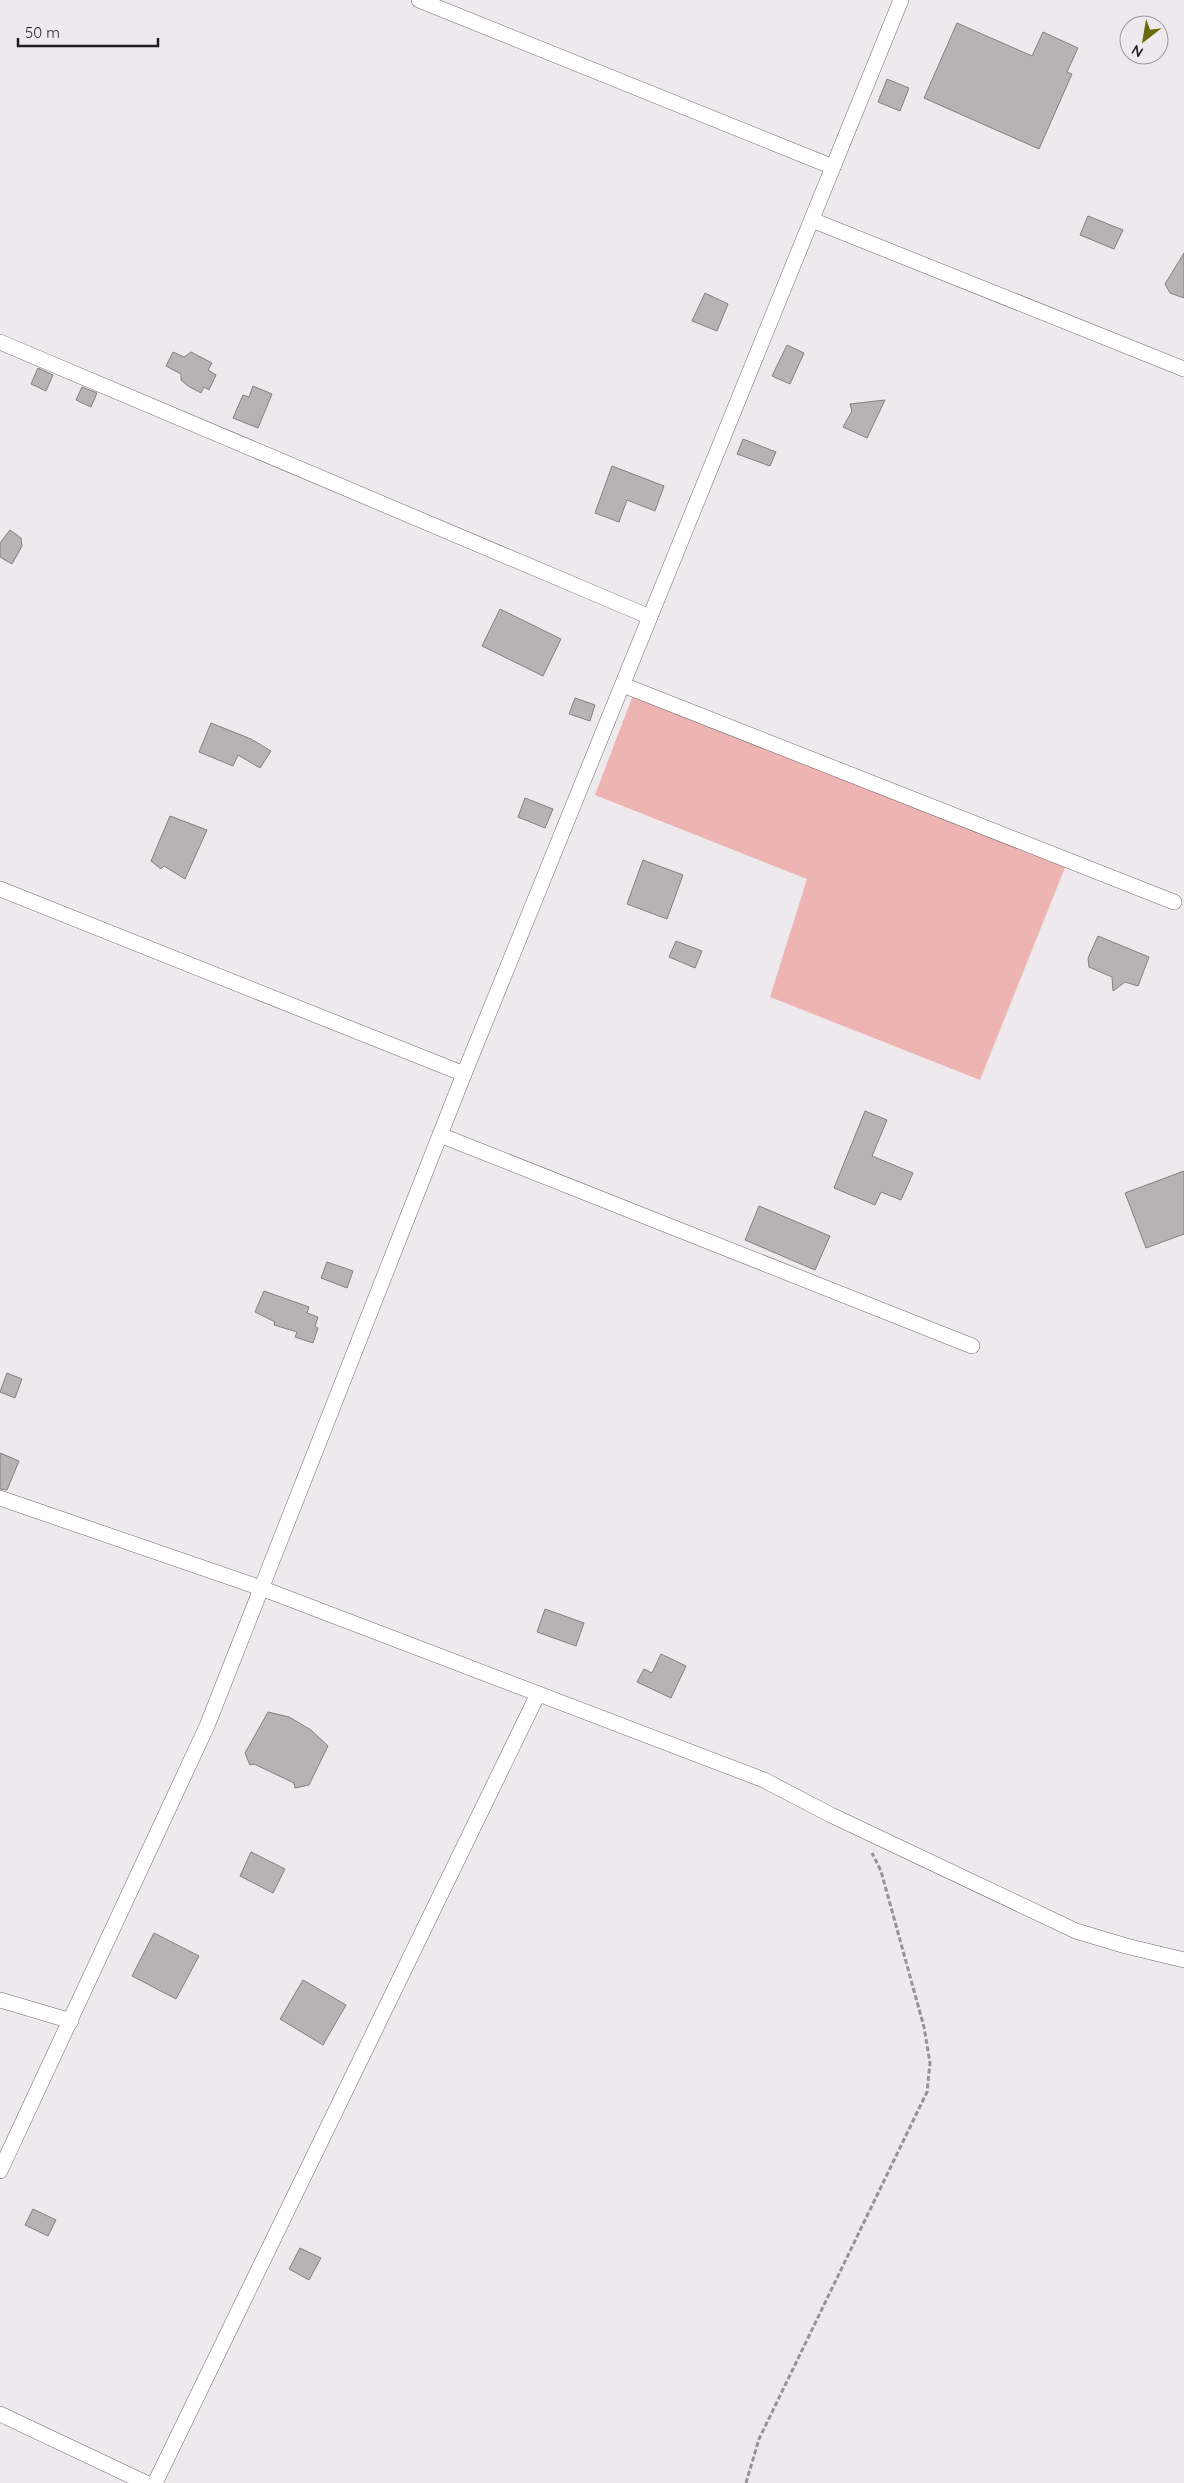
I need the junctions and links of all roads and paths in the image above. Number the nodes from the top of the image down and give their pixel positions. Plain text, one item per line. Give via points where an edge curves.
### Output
1 (419, 0) edge
2 (901, 0) edge
3 (833, 167) junction
4 (812, 220) junction
5 (0, 342) edge
6 (1184, 369) edge
7 (650, 616) junction
8 (623, 685) junction
9 (0, 889) edge
10 (1174, 902) dead end
11 (464, 1074) junction
12 (440, 1135) junction
13 (972, 1346) dead end
14 (0, 1498) edge
15 (261, 1588) junction
16 (538, 1694) junction
17 (858, 1828) junction
18 (1184, 1960) edge
19 (0, 2000) edge
20 (71, 2021) junction
21 (0, 2172) edge
22 (0, 2414) edge
23 (146, 2483) edge
24 (155, 2483) edge
25 (746, 2483) edge

1 - 3 street
2 - 3 street
3 - 4 street
4 - 6 street
4 - 7 street
5 - 7 street
7 - 8 street
8 - 10 street
8 - 11 street
9 - 11 street
11 - 12 street
12 - 13 street
12 - 15 street
14 - 15 street
15 - 16 street
15 - 20 street via 207,1726
16 - 17 street via 764,1780
16 - 24 street
17 - 18 street via 1076,1931
17 - 25 path via 881,1871 924,2027 930,2063 927,2092 759,2439
19 - 20 street
20 - 21 street
22 - 23 street

